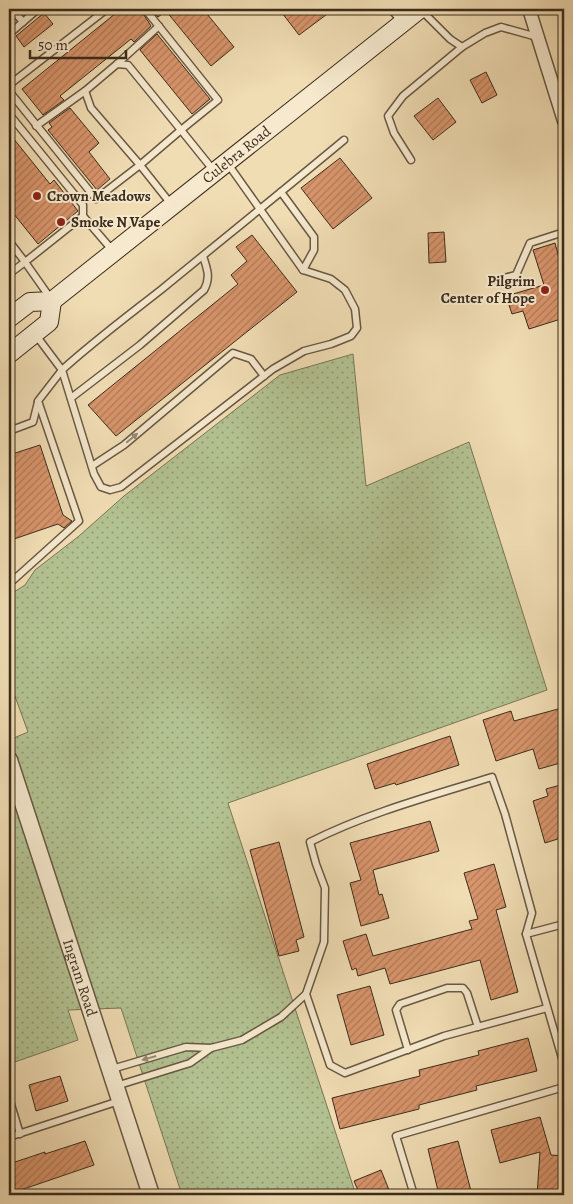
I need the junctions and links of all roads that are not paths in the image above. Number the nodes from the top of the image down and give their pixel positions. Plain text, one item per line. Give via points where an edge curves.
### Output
1 (12, 9) edge
2 (38, 9) edge
3 (107, 9) edge
4 (145, 9) edge
5 (420, 9) edge
6 (529, 9) edge
7 (397, 16) edge
8 (22, 22) junction
9 (159, 26) junction
10 (9, 34) edge
11 (538, 38) junction
12 (462, 47) junction
13 (117, 64) junction
14 (9, 85) edge
15 (85, 91) junction
16 (9, 92) edge
17 (9, 114) edge
18 (564, 120) edge
19 (36, 126) junction
20 (182, 130) junction
21 (344, 140) dead end
22 (410, 160) dead end
23 (140, 165) junction
24 (220, 166) junction
25 (281, 192) junction
26 (172, 206) junction
27 (260, 209) junction
28 (83, 216) junction
29 (564, 232) edge
30 (9, 241) edge
31 (114, 252) junction
32 (203, 256) junction
33 (25, 262) junction
34 (304, 270) junction
35 (9, 274) edge
36 (496, 280) dead end
37 (52, 301) junction
38 (9, 318) edge
39 (35, 333) junction
40 (9, 354) edge
41 (62, 370) junction
42 (264, 376) junction
43 (71, 398) junction
44 (38, 401) junction
45 (9, 431) edge
46 (92, 466) junction
47 (9, 584) edge
48 (9, 760) edge
49 (564, 924) edge
50 (526, 934) junction
51 (306, 994) junction
52 (547, 1008) junction
53 (478, 1027) junction
54 (211, 1048) junction
55 (408, 1050) junction
56 (564, 1065) edge
57 (111, 1069) junction
58 (564, 1088) edge
59 (118, 1094) junction
60 (9, 1102) edge
61 (20, 1134) junction
62 (9, 1137) edge
63 (151, 1195) edge
64 (414, 1195) edge

1 - 8 lane
2 - 8 lane
3 - 14 lane
4 - 9 lane
5 - 7 main road, Culebra Road
5 - 12 lane via 450,40
6 - 11 street
7 - 24 main road, Culebra Road
8 - 10 lane
9 - 13 lane
9 - 20 lane via 218,100
11 - 12 lane via 501,27 485,32
11 - 18 street
12 - 22 lane via 404,96 388,116 394,134
13 - 15 lane
13 - 20 lane via 128,65
15 - 19 lane
15 - 23 lane via 91,108
16 - 19 lane
17 - 28 lane via 84,205
19 - 23 lane via 96,199
20 - 23 lane
20 - 24 lane
21 - 25 lane
23 - 26 lane
24 - 26 main road, Culebra Road
24 - 27 lane
25 - 27 lane
25 - 34 lane via 314,237 314,250
26 - 31 main road, Culebra Road
27 - 32 lane
27 - 34 lane
28 - 31 lane
28 - 33 lane
29 - 36 lane via 530,243 516,275
30 - 33 lane
31 - 37 main road, Culebra Road
32 - 41 lane
32 - 43 lane via 209,273 204,290
33 - 35 lane
33 - 37 lane
34 - 42 lane via 331,279 344,290 354,309 357,328 351,336 304,351
37 - 38 main road via 30,302
37 - 39 main road via 49,322
39 - 40 main road
39 - 41 lane
41 - 43 lane
41 - 44 lane
46 -> 42 lane via 124,445 233,354 251,360
42 - 46 lane via 121,487 110,490 101,487
43 - 46 lane
44 - 45 lane via 33,422
44 - 47 lane via 80,521
48 - 57 street, Ingram Road
49 - 50 lane
50 - 51 lane via 532,913 492,777 398,807 328,832 310,842 325,888 324,942
50 - 52 lane
51 - 54 lane via 281,1017 242,1040
51 - 55 lane via 330,1065 345,1073
52 - 53 lane
52 - 56 lane
53 - 55 lane
53 - 55 lane via 463,988 447,988 400,1004 396,1010
54 -> 57 lane via 186,1047
54 - 59 lane via 190,1063
57 - 59 street, Ingram Road
58 - 64 lane via 396,1136
59 - 61 lane via 91,1111
59 - 63 street, Ingram Road
60 - 61 lane
61 - 62 lane

